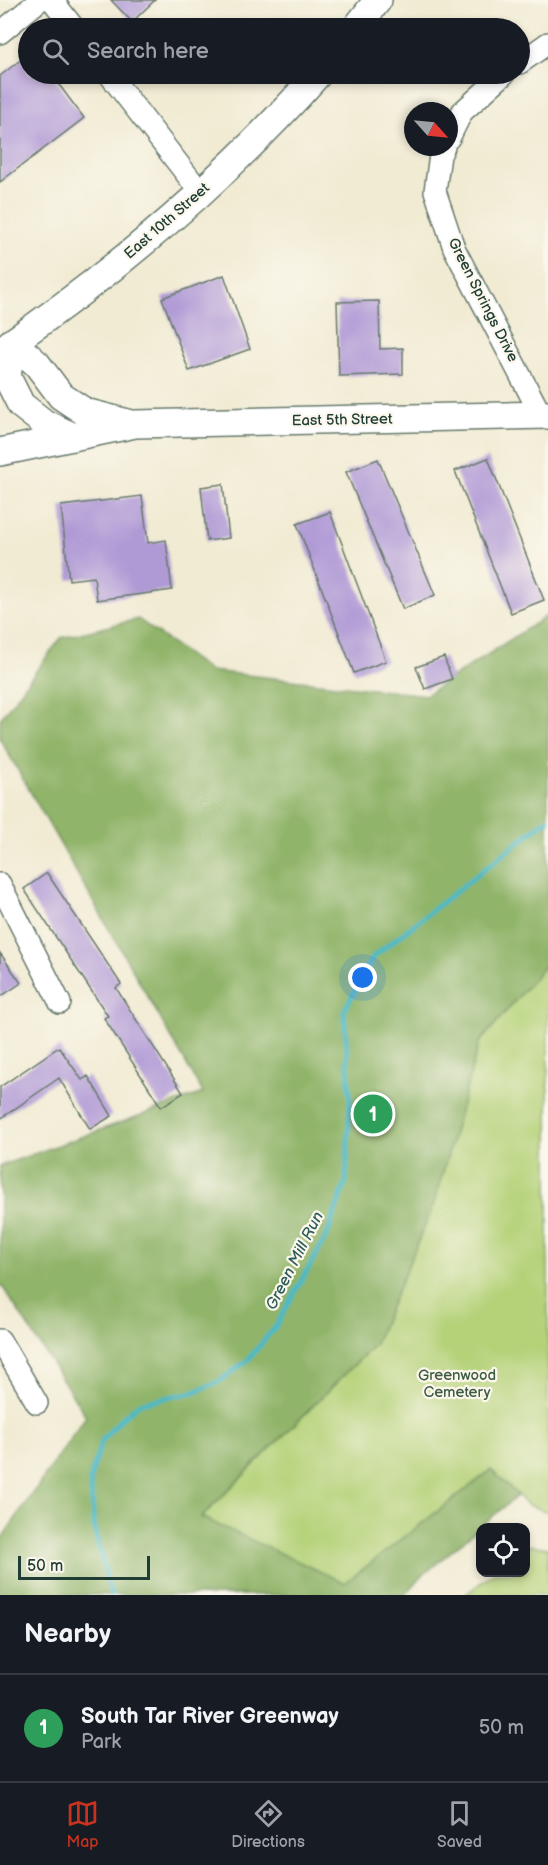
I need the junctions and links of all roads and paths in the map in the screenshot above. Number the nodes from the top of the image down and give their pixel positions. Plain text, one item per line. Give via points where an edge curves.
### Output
1 (40, 0) edge
2 (52, 0) edge
3 (378, 0) edge
4 (18, 18) edge
5 (18, 18) edge
6 (66, 18) edge
7 (364, 18) edge
8 (0, 33) edge
9 (548, 43) edge
10 (530, 55) edge
11 (117, 84) edge
12 (309, 84) edge
13 (493, 84) edge
14 (458, 120) edge
15 (440, 156) edge
16 (201, 193) junction
17 (6, 347) edge
18 (545, 415) edge
19 (135, 424) junction
20 (74, 437) junction
21 (0, 452) edge
22 (0, 884) edge
23 (60, 1003) dead end
24 (0, 1340) edge
25 (38, 1403) dead end

1 - 5 street
2 - 6 street
3 - 7 main road
4 - 8 street
9 - 10 street
11 - 16 street
12 - 16 main road, East 10th Street
13 - 14 street
15 - 18 street, Green Springs Drive via 435,190 454,248
16 - 17 main road, East 10th Street via 104,275
17 - 19 main road, East 5th Street via 37,364 61,396 85,412
17 - 20 main road via 6,377 21,405 44,423
18 - 19 main road, East 5th Street
19 - 20 main road, East 5th Street
20 - 21 main road, East 5th Street
22 - 23 street
24 - 25 street

